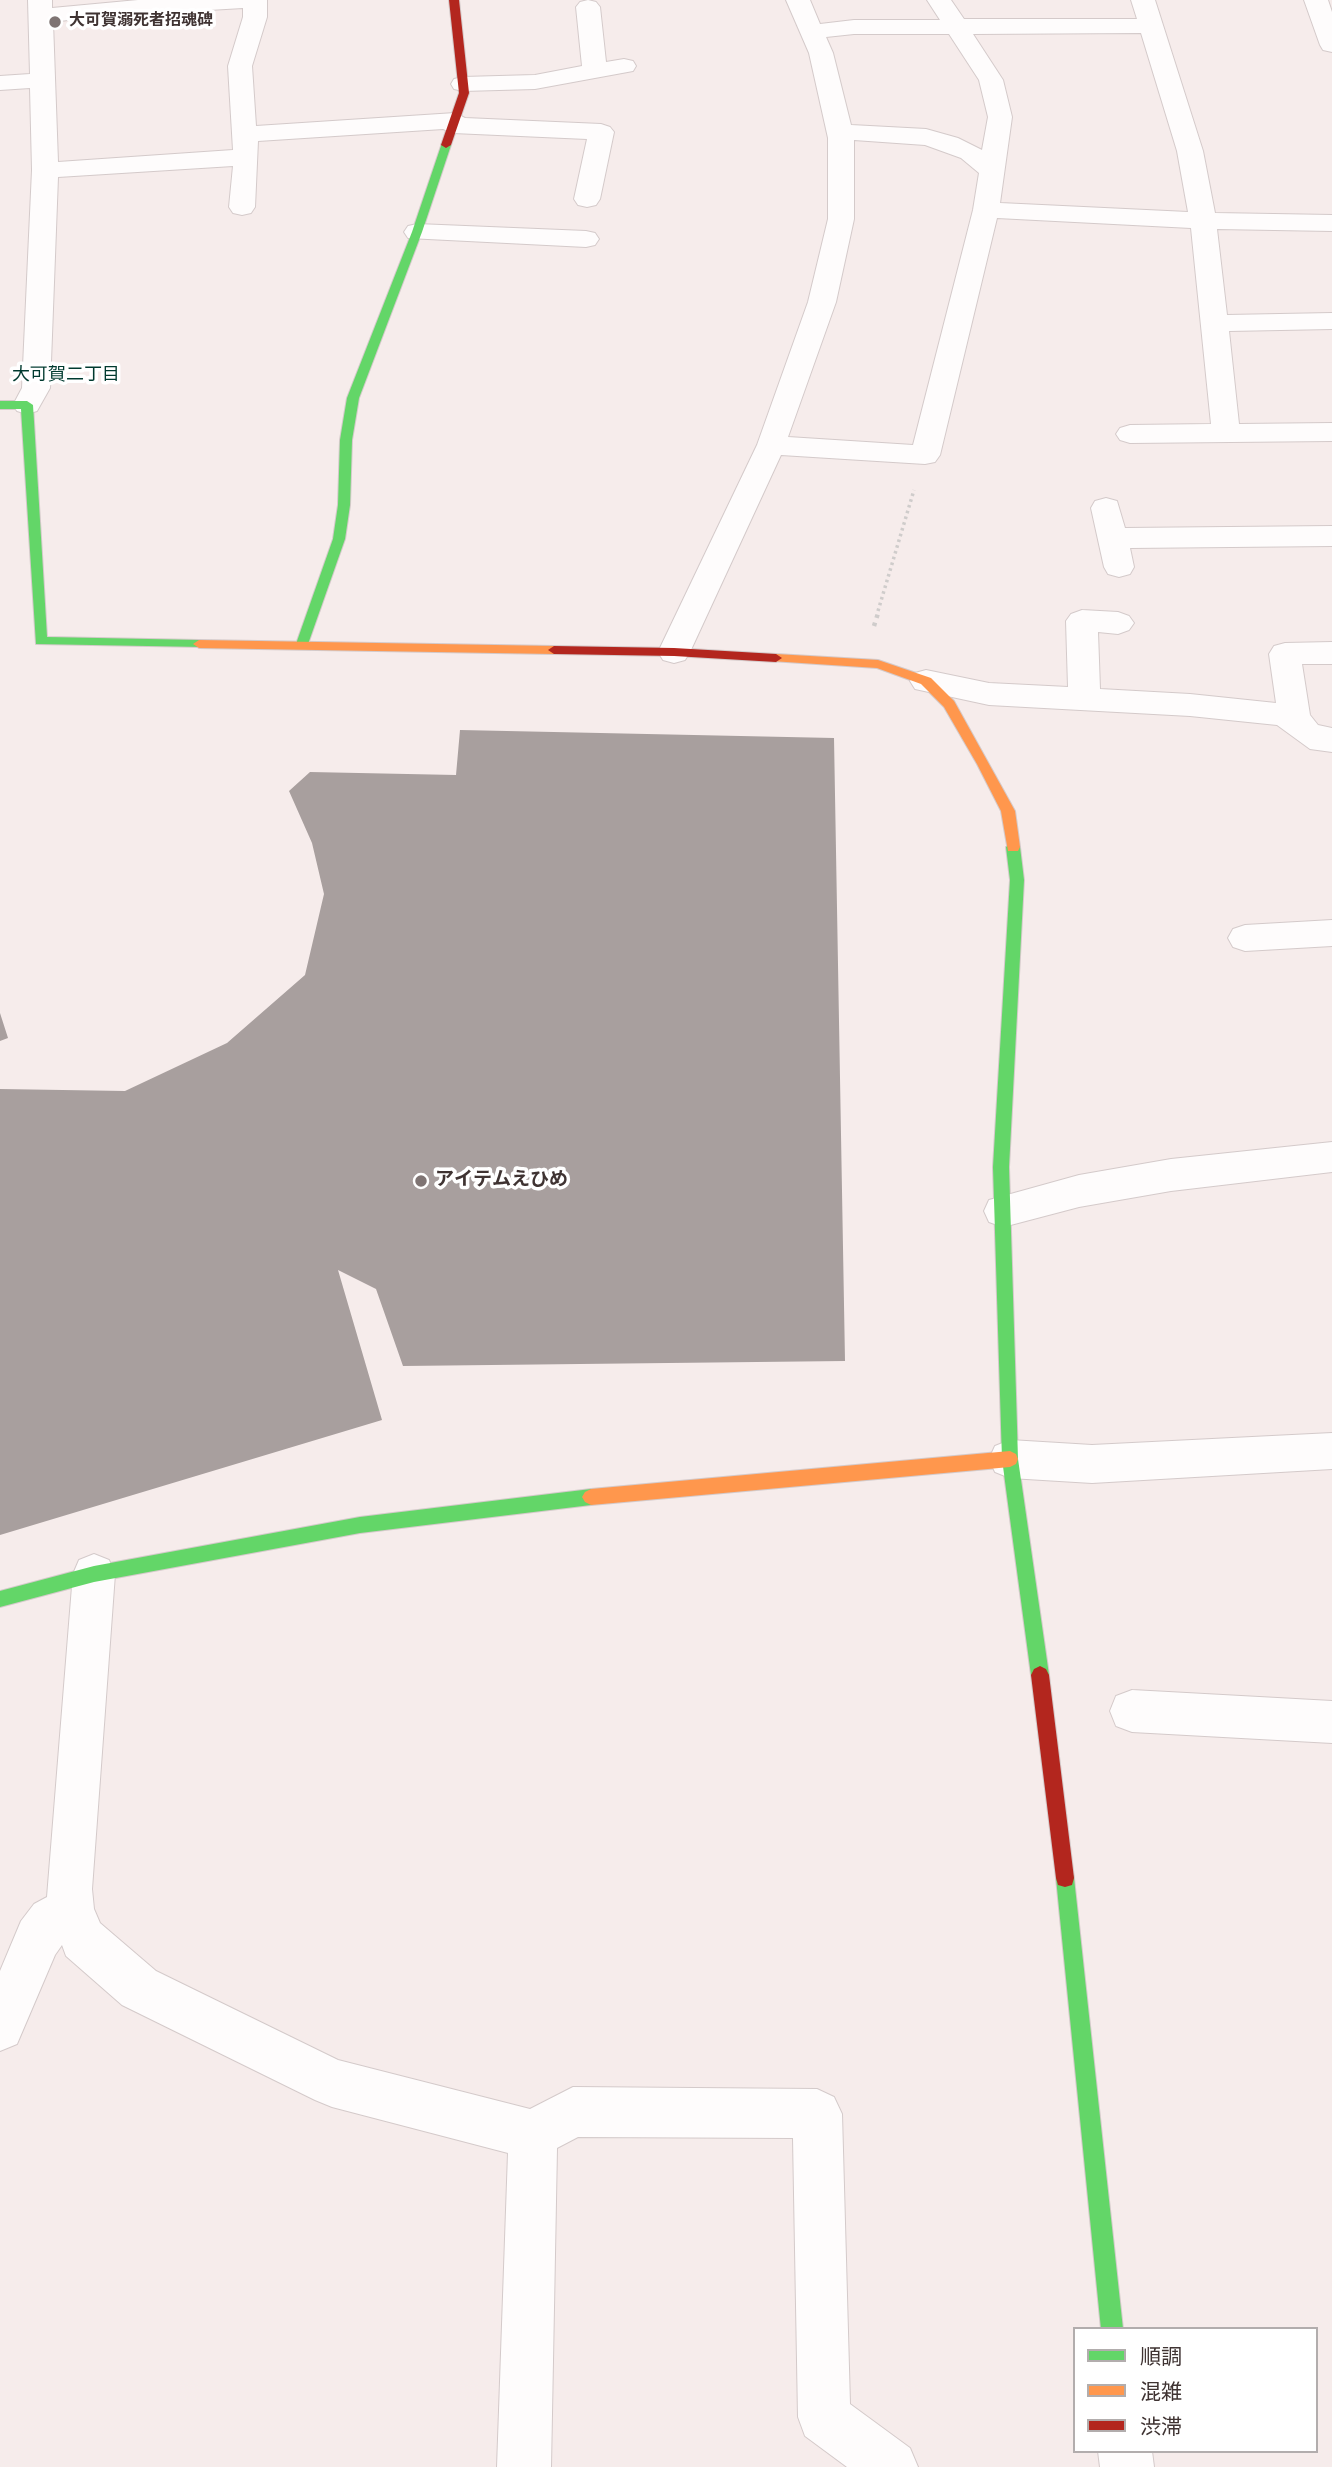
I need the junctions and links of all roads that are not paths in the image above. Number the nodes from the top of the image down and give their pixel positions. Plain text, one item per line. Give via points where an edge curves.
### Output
1 (454, 0) edge
2 (798, 0) edge
3 (939, 0) edge
4 (1143, 0) edge
5 (1316, 0) edge
6 (588, 7) dead end
7 (40, 9) edge
8 (1149, 26) junction
9 (957, 27) junction
10 (812, 32) junction
11 (1332, 45) edge
12 (624, 66) dead end
13 (595, 72) junction
14 (43, 80) junction
15 (0, 83) edge
16 (463, 84) junction
17 (454, 123) junction
18 (839, 132) junction
19 (246, 145) junction
20 (46, 170) junction
21 (992, 171) junction
22 (587, 199) dead end
23 (242, 207) dead end
24 (986, 210) junction
25 (1203, 221) junction
26 (1332, 223) edge
27 (417, 232) junction
28 (586, 239) dead end
29 (1332, 321) edge
30 (1214, 323) junction
31 (0, 405) edge
32 (27, 405) junction
33 (1332, 432) edge
34 (1226, 433) junction
35 (1130, 434) dead end
36 (771, 445) junction
37 (1107, 508) dead end
38 (1332, 536) edge
39 (1118, 623) dead end
40 (302, 644) junction
41 (674, 652) junction
42 (1332, 653) edge
43 (926, 681) junction
44 (1084, 699) junction
45 (1294, 719) junction
46 (1332, 740) edge
47 (1332, 933) edge
48 (1245, 938) dead end
49 (1332, 1157) edge
50 (1003, 1211) junction
51 (1332, 1451) edge
52 (1010, 1459) junction
53 (94, 1574) junction
54 (0, 1599) edge
55 (1132, 1711) dead end
56 (1332, 1721) edge
57 (71, 1909) junction
58 (0, 2027) edge
59 (533, 2135) junction
60 (1112, 2327) edge
61 (524, 2467) edge
62 (891, 2467) edge

1 - 16 street
2 - 10 street
3 - 9 street
4 - 8 street
5 - 11 street
6 - 13 street
7 - 14 street
7 - 19 street via 255,0 256,17 240,66
8 - 9 street
8 - 25 street via 1190,151
9 - 10 street via 854,27
9 - 21 street via 994,92 1000,117
10 - 18 street
12 - 13 street
13 - 16 street via 536,82
14 - 15 street
14 - 20 street
16 - 17 street
17 - 19 street
17 - 22 street via 601,132
17 - 27 street
18 - 21 street via 926,137 950,143
18 - 36 street via 841,219 822,302
19 - 20 street
19 - 23 street
20 - 32 street via 36,388
21 - 24 street
24 - 25 street
24 - 36 street via 925,455
25 - 26 street
25 - 30 street
27 - 28 street
27 - 40 street via 353,398 339,539
29 - 30 street
30 - 34 street
31 - 32 street
32 - 40 street via 41,642
33 - 34 street
34 - 35 street
36 - 41 street
37 - 38 street via 1116,552
39 - 44 street via 1082,621
40 - 41 street
41 - 43 street via 877,664
42 - 45 street via 1285,654
43 - 44 street via 989,694
43 - 50 street via 949,704 1008,811 1017,880 1001,1167
44 - 45 street via 1190,705
45 - 46 street via 1307,733 1322,741
47 - 48 street
49 - 50 street via 1171,1174
50 - 52 street
51 - 52 street via 1091,1464
52 - 53 street via 526,1503 360,1525
52 - 60 street via 1054,1778
53 - 54 street
53 - 57 street
55 - 56 street
57 - 58 street via 51,1921 38,1938
57 - 59 street via 83,1939 139,1988 332,2083
59 - 61 street
59 - 62 street via 573,2112 817,2114 824,2417

